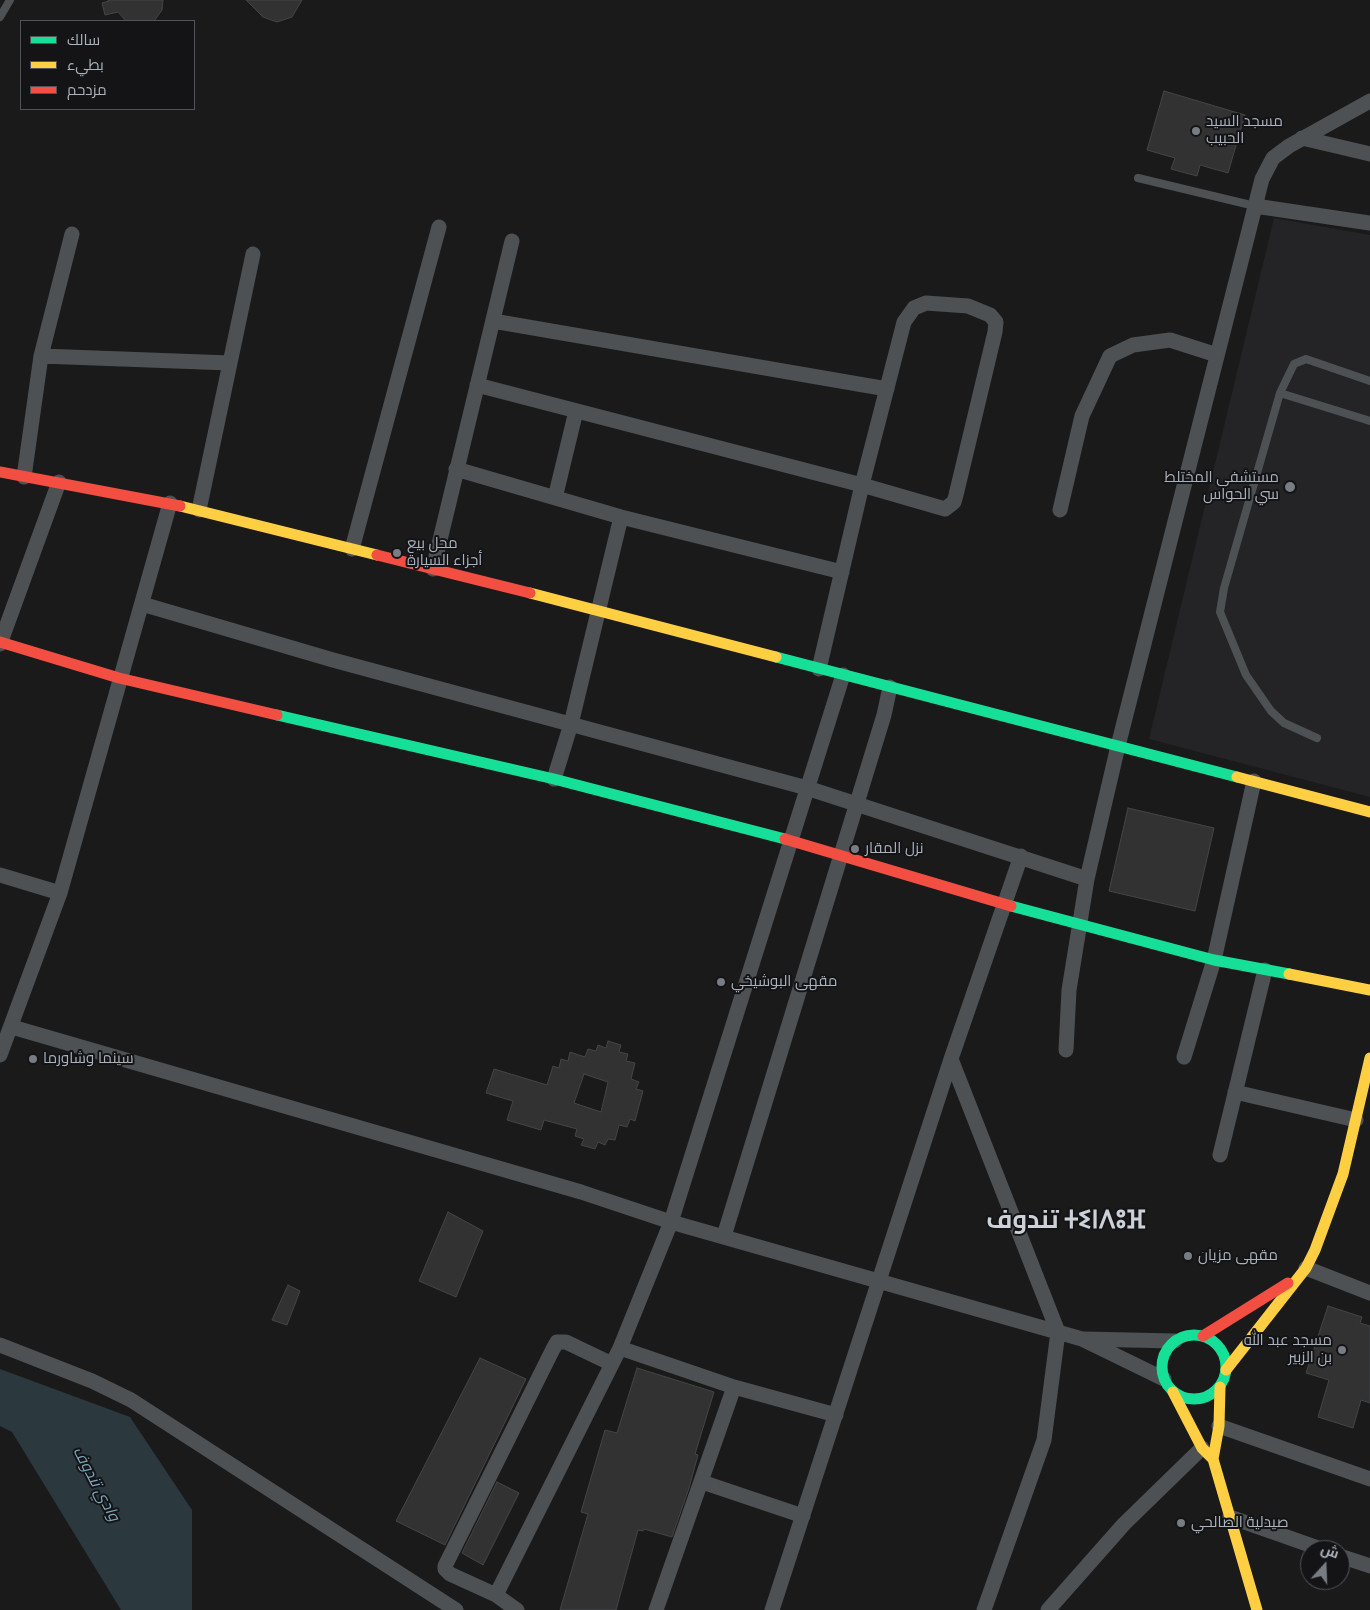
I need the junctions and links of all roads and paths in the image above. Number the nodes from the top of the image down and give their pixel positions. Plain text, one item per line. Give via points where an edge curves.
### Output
1 (10, 0) edge
2 (0, 17) edge
3 (1370, 101) edge
4 (1302, 138) junction
5 (1370, 154) edge
6 (1138, 178) dead end
7 (1255, 206) junction
8 (1370, 224) edge
9 (439, 227) dead end
10 (72, 234) dead end
11 (512, 241) dead end
12 (253, 254) dead end
13 (492, 321) junction
14 (1217, 355) junction
15 (41, 356) junction
16 (230, 363) junction
17 (1370, 382) edge
18 (477, 385) junction
19 (887, 389) junction
20 (1280, 393) junction
21 (576, 411) junction
22 (1370, 421) edge
23 (456, 469) junction
24 (0, 472) edge
25 (24, 477) junction
26 (59, 482) junction
27 (862, 485) junction
28 (555, 498) junction
29 (170, 503) junction
30 (198, 510) junction
31 (1060, 510) dead end
32 (621, 517) junction
33 (352, 549) junction
34 (433, 569) junction
35 (842, 572) junction
36 (142, 604) junction
37 (600, 611) junction
38 (0, 642) edge
39 (819, 669) junction
40 (843, 675) junction
41 (119, 678) junction
42 (890, 687) junction
43 (571, 724) junction
44 (1317, 738) dead end
45 (1118, 746) junction
46 (554, 779) junction
47 (1254, 781) junction
48 (808, 788) junction
49 (857, 803) junction
50 (1370, 812) edge
51 (790, 841) junction
52 (842, 854) junction
53 (1021, 856) junction
54 (0, 875) edge
55 (1088, 879) junction
56 (60, 893) junction
57 (1006, 905) junction
58 (1078, 925) junction
59 (1214, 960) junction
60 (1265, 970) junction
61 (1370, 990) edge
62 (12, 1027) junction
63 (1066, 1050) dead end
64 (0, 1055) edge
65 (1184, 1057) dead end
66 (1370, 1058) edge
67 (951, 1059) junction
68 (1235, 1092) junction
69 (1367, 1094) edge
70 (1356, 1120) junction
71 (1220, 1155) dead end
72 (671, 1222) junction
73 (724, 1236) junction
74 (1303, 1272) junction
75 (880, 1280) junction
76 (1370, 1293) edge
77 (1058, 1332) junction
78 (1203, 1336) junction
79 (1082, 1339) junction
80 (1175, 1341) junction
81 (0, 1346) edge
82 (620, 1348) junction
83 (612, 1364) junction
84 (1226, 1370) junction
85 (1164, 1379) junction
86 (734, 1387) junction
87 (1220, 1387) junction
88 (1173, 1392) junction
89 (836, 1414) junction
90 (1219, 1426) junction
91 (1208, 1454) junction
92 (1370, 1479) edge
93 (702, 1482) junction
94 (803, 1516) junction
95 (1230, 1517) junction
96 (1300, 1542) edge
97 (1350, 1559) edge
98 (1370, 1566) edge
99 (496, 1595) junction
100 (456, 1610) edge
101 (518, 1610) edge
102 (656, 1610) edge
103 (772, 1610) edge
104 (984, 1610) edge
105 (1048, 1610) edge
106 (1257, 1610) edge

1 - 2 lane
3 - 4 street
4 - 5 street
4 - 7 street via 1273,158 1262,179
6 - 7 lane
7 - 8 street
7 - 14 street
9 - 33 street
10 - 15 street
11 - 13 street
12 - 16 street
13 - 18 street
13 - 19 street
14 - 31 street via 1170,340 1133,345 1110,356 1082,416
14 - 45 street
15 - 16 street
15 - 25 street
16 - 30 street
17 - 20 lane via 1306,359 1294,364
18 - 21 street
18 - 23 street
19 - 27 street
19 - 27 street via 904,322 914,308 926,303 968,306 990,315 996,322 951,506 945,509
20 - 22 lane
20 - 44 lane via 1220,612 1246,675 1271,711 1284,723
21 - 27 street
21 - 28 street
23 - 28 street
23 - 34 street
24 - 25 main road
25 - 26 main road
26 - 29 main road
26 - 38 street
27 - 35 street
28 - 32 street
29 - 30 main road
29 - 36 street
30 - 33 main road
32 - 35 street
32 - 37 street
33 - 34 main road
34 - 37 main road
35 - 39 street
36 - 41 street
36 - 43 street
37 - 39 main road
37 - 43 street
38 - 41 main road
39 - 40 main road
40 - 42 main road
40 - 48 street
41 - 46 main road
41 - 56 street
42 - 45 main road
42 - 49 street
43 - 46 street
43 - 48 street
45 - 47 main road
45 - 55 street
46 - 51 main road
47 - 50 main road
47 - 59 street
48 - 49 street
48 - 51 street
49 - 52 street
49 - 53 street
51 - 52 main road
51 - 72 street
52 - 57 main road
52 - 73 street
53 - 55 street
53 - 57 street
54 - 56 street
55 - 58 street
56 - 62 street
57 - 58 main road
57 - 67 street
58 - 59 main road
58 - 63 street via 1069,990
59 - 60 main road
59 - 65 street
60 - 61 main road
60 - 68 street
62 - 64 street
62 - 72 street via 581,1192
66 - 69 main road
67 - 75 street
67 - 77 street
68 - 70 street
68 - 71 street
69 - 70 main road
70 - 74 main road via 1343,1174
72 - 73 street
72 - 82 street
73 - 75 street
74 - 76 street
74 - 78 main road
74 - 84 main road
75 - 77 street
75 - 89 street
77 - 79 street
77 - 104 street via 1044,1440
78 - 80 main road via 1184,1336
78 - 84 main road via 1223,1353
79 - 80 street
79 - 85 street
80 - 85 main road via 1163,1358
81 - 100 street via 92,1381 131,1400
82 - 83 street
82 - 86 street
83 - 99 street
83 - 99 street via 566,1342 558,1342 553,1349 445,1566 450,1574
84 - 87 main road
85 - 88 main road
86 - 89 street
86 - 93 street
87 - 88 main road via 1203,1398 1192,1400
87 - 90 main road
88 - 91 main road
89 - 94 street
90 - 91 main road
90 - 92 street
91 - 95 main road
91 - 105 street via 1124,1524
93 - 94 street
93 - 102 street
94 - 103 street
95 - 96 street
95 - 106 main road
97 - 98 street
99 - 101 street

